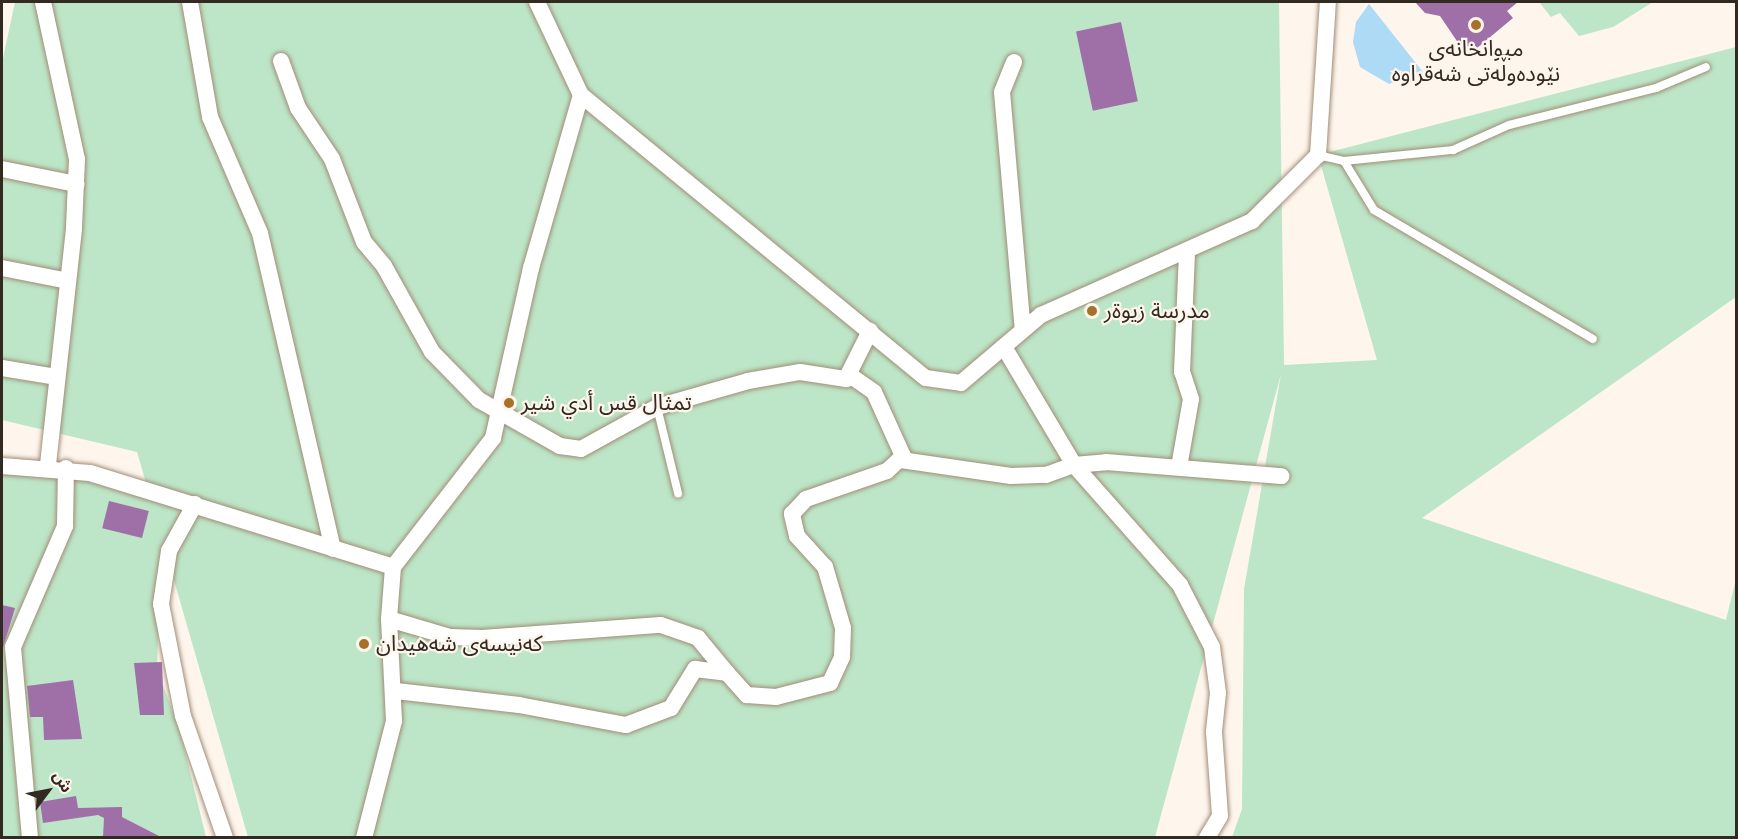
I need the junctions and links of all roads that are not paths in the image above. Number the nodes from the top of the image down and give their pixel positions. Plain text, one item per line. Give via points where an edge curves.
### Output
1 (43, 2) edge
2 (190, 2) edge
3 (537, 2) edge
4 (1328, 2) edge
5 (281, 61) dead end
6 (1014, 62) dead end
7 (1706, 67) dead end
8 (581, 95) junction
9 (1318, 154) junction
10 (1344, 161) junction
11 (2, 169) edge
12 (76, 184) junction
13 (1187, 252) junction
14 (2, 268) edge
15 (68, 281) junction
16 (1023, 330) junction
17 (870, 331) junction
18 (1593, 339) dead end
19 (1004, 346) junction
20 (2, 368) edge
21 (851, 376) junction
22 (57, 377) junction
23 (657, 407) junction
24 (498, 413) junction
25 (901, 460) junction
26 (1074, 465) junction
27 (2, 466) edge
28 (48, 466) junction
29 (1179, 467) junction
30 (66, 468) junction
31 (1281, 476) dead end
32 (678, 493) dead end
33 (195, 504) junction
34 (333, 549) junction
35 (393, 567) junction
36 (389, 619) junction
37 (7, 646) edge
38 (727, 673) junction
39 (396, 691) junction
40 (30, 837) edge
41 (225, 837) edge
42 (364, 837) edge
43 (1207, 837) edge

1 - 12 street via 77,159
2 - 34 street via 210,117 260,233
3 - 8 street
4 - 9 street
5 - 24 street via 298,108 332,159 364,242 384,266 418,333 456,381
6 - 16 street via 1002,92
7 - 10 lane via 1656,88 1509,125 1453,150
8 - 17 street
8 - 24 street
9 - 10 lane
9 - 13 street via 1252,221
10 - 18 lane via 1374,210
11 - 12 street
12 - 15 street
13 - 16 street via 1041,315
13 - 29 street via 1182,372 1191,399
14 - 15 street
15 - 22 street
16 - 19 street
17 - 19 street via 926,378 961,382
17 - 21 street
19 - 26 street
20 - 22 street
21 - 23 street via 840,380 789,373
21 - 25 street via 874,392 888,414
22 - 28 street
23 - 24 street via 572,450
23 - 32 lane
24 - 35 street via 493,438
25 - 26 street via 1022,476 1063,472
25 - 38 street via 887,471 813,496 792,514 797,537 825,567 843,628 834,679 776,698 743,693
26 - 29 street
26 - 43 street via 1180,585 1212,647 1218,693 1214,732 1220,816
27 - 28 street
28 - 30 street
29 - 31 street
30 - 33 street
30 - 37 street via 65,526
33 - 34 street
33 - 41 street via 169,551 161,604 183,716
34 - 35 street
35 - 36 street
36 - 38 street via 450,637 482,638 661,625 698,638
36 - 39 street
37 - 40 street
38 - 39 street via 695,669 671,708 626,725 519,705
39 - 42 street via 394,722

